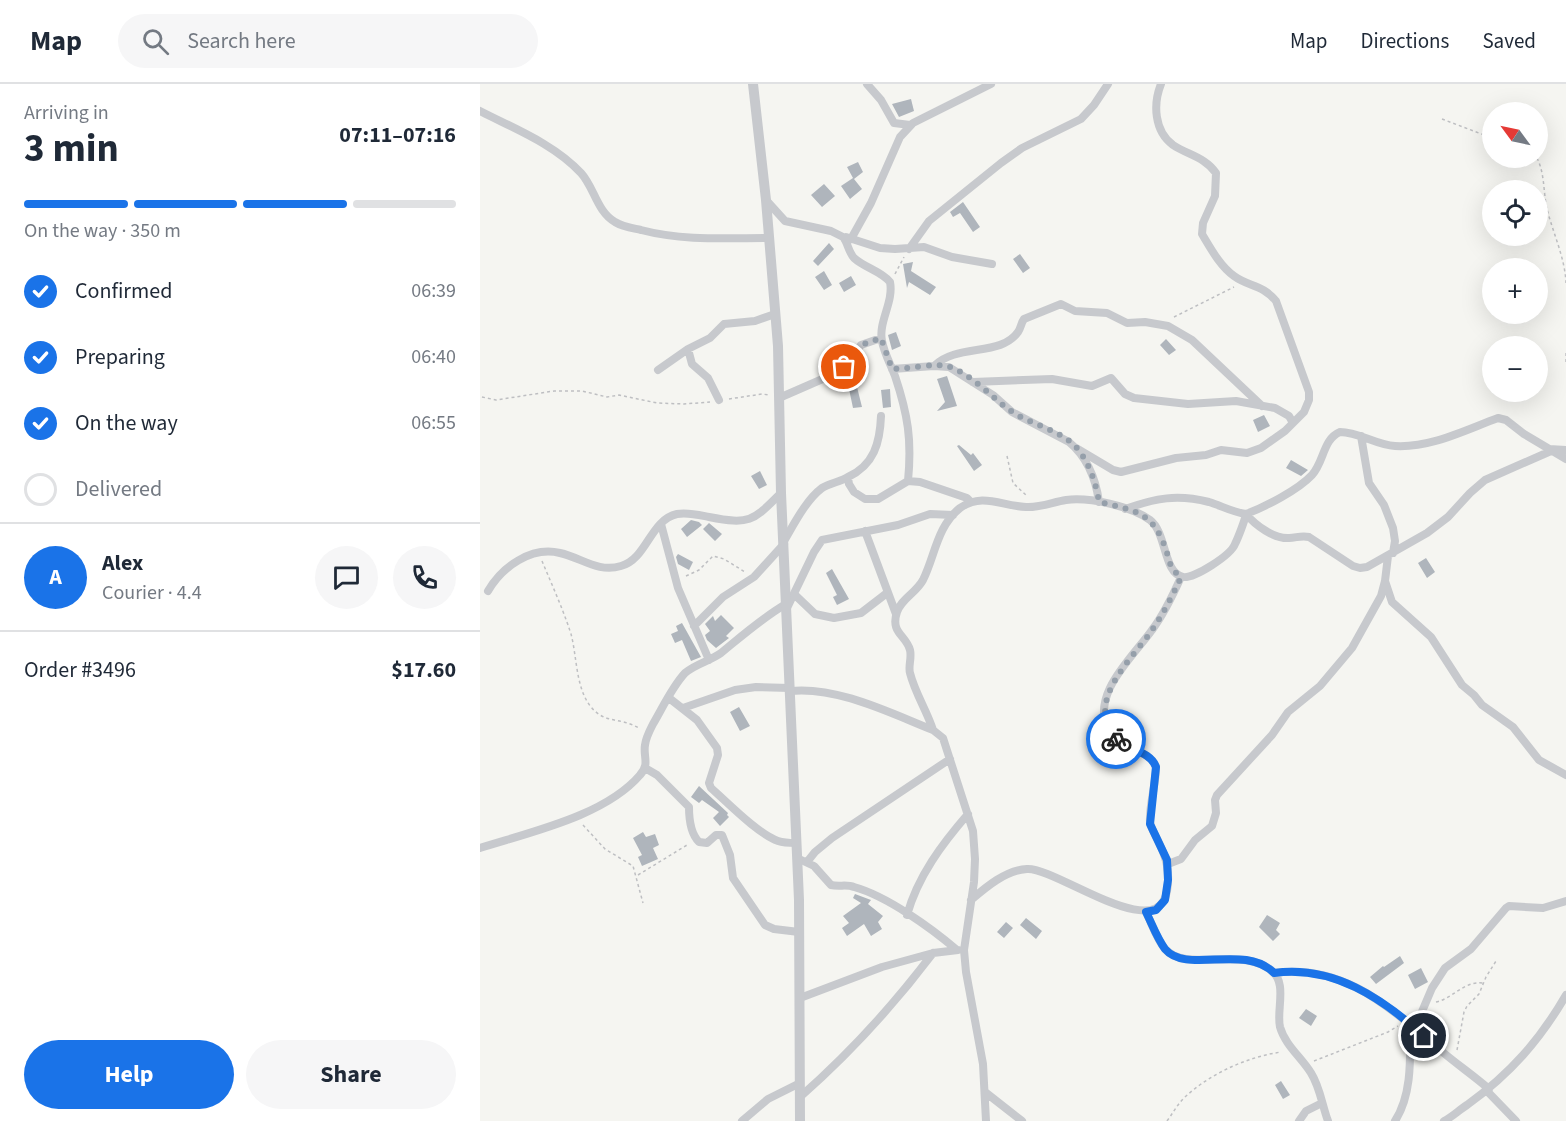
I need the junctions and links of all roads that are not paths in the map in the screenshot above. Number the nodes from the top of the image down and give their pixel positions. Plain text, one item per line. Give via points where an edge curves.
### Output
1 (753, 84) edge
2 (867, 84) edge
3 (991, 84) edge
4 (1108, 84) edge
5 (1161, 84) edge
6 (480, 111) edge
7 (910, 125) junction
8 (766, 200) junction
9 (769, 238) junction
10 (847, 238) junction
11 (909, 249) junction
12 (992, 264) dead end
13 (775, 314) junction
14 (881, 338) junction
15 (688, 349) junction
16 (934, 366) junction
17 (892, 369) junction
18 (658, 370) dead end
19 (973, 382) junction
20 (719, 400) road end
21 (779, 400) junction
22 (1262, 406) junction
23 (881, 416) dead end
24 (1293, 423) junction
25 (1361, 436) junction
26 (1076, 448) junction
27 (1549, 450) junction
28 (1566, 450) edge
29 (1566, 459) edge
30 (848, 478) junction
31 (908, 481) junction
32 (781, 493) junction
33 (971, 502) junction
34 (1099, 502) junction
35 (1125, 509) junction
36 (1246, 514) junction
37 (953, 515) junction
38 (661, 524) junction
39 (865, 531) junction
40 (784, 542) junction
41 (1390, 555) junction
42 (1181, 577) junction
43 (1385, 580) junction
44 (488, 591) dead end
45 (887, 592) junction
46 (794, 594) junction
47 (787, 606) junction
48 (896, 615) junction
49 (694, 626) junction
50 (709, 660) junction
51 (790, 689) junction
52 (669, 698) junction
53 (683, 708) junction
54 (933, 730) junction
55 (950, 759) junction
56 (645, 768) junction
57 (1566, 775) edge
58 (968, 814) junction
59 (796, 843) junction
60 (480, 848) edge
61 (802, 860) junction
62 (1168, 864) junction
63 (971, 900) junction
64 (1566, 901) edge
65 (1146, 912) junction
66 (907, 915) junction
67 (799, 932) junction
68 (961, 950) junction
69 (933, 953) junction
70 (1274, 973) junction
71 (1565, 997) edge
72 (800, 998) junction
73 (1410, 1023) junction
74 (800, 1083) junction
75 (1488, 1090) junction
76 (985, 1092) junction
77 (800, 1097) junction
78 (1322, 1103) junction
79 (742, 1121) edge
80 (800, 1121) edge
81 (986, 1121) edge
82 (1022, 1121) edge
83 (1299, 1121) edge
84 (1328, 1121) edge
85 (1395, 1121) edge
86 (1444, 1121) edge
87 (1516, 1121) edge

1 - 8 street
2 - 7 street via 894,123
3 - 7 street
4 - 11 street via 1081,119 1022,148 1001,163 929,221
5 - 24 street via 1155,107 1164,135 1172,144 1209,163 1216,173 1215,196 1202,234 1226,270 1264,290 1276,301 1309,392 1308,406
6 - 9 street via 547,145 570,162 584,176 604,213 621,225 693,238
7 - 10 street via 900,137 871,203
8 - 9 street
8 - 10 street via 785,222
9 - 13 street
10 - 11 street via 879,248
10 - 14 street via 850,254 890,282
11 - 12 street via 924,247
13 - 15 street via 755,321 724,324 710,338
13 - 21 street
14 - 17 street
14 - 21 street via 861,345 834,374
15 - 18 street
15 - 20 street via 692,364 708,378
16 - 17 street
16 - 19 street via 950,367
16 - 22 street via 949,355 1003,343 1018,333 1024,319 1061,304 1071,310 1107,313 1127,323 1163,324 1192,339
17 - 31 street via 910,440
19 - 22 street via 1053,379 1092,386 1111,378 1134,398 1188,404 1236,401
19 - 26 street via 1012,412
21 - 32 street
22 - 24 street via 1283,412
23 - 30 street via 874,454
24 - 26 street via 1269,444 1247,453 1221,450 1121,472
25 - 27 street via 1394,446 1422,444 1498,418 1515,425
25 - 36 street via 1336,433 1312,475
25 - 41 street via 1368,483 1384,505 1393,528 1395,541
26 - 34 street via 1095,483
27 - 28 street
27 - 29 street
27 - 41 street via 1485,480 1439,525
30 - 31 street via 855,492 872,500
30 - 40 street via 821,489
31 - 33 street
32 - 38 street via 750,520 676,514
32 - 40 street
33 - 34 street via 987,499 1017,507 1082,499
33 - 37 street
34 - 35 street
35 - 36 street via 1173,496
35 - 42 street via 1151,521 1158,530 1170,567
36 - 41 street via 1279,537 1309,537 1353,567 1367,567
36 - 42 street via 1231,550 1196,574
37 - 39 street via 930,514
37 - 48 street via 940,533 923,580
38 - 44 street via 639,553 623,566 599,568 561,553 538,552 507,568
38 - 49 street
39 - 45 street
39 - 46 street via 820,542
40 - 47 street
40 - 49 street via 754,577 723,597
41 - 43 street
42 - 62 street via 1160,618 1114,680 1104,708 1110,732 1117,741 1154,761 1156,777 1150,824
43 - 57 street via 1392,602 1431,637 1462,685 1513,727 1539,760
43 - 62 street via 1368,621 1342,662 1288,712 1218,795 1215,819 1208,830 1181,859
45 - 46 street via 861,613 834,618 810,612
45 - 48 street
46 - 47 street
47 - 50 street via 746,630
47 - 51 street
48 - 54 street via 896,627 910,652 910,674
49 - 50 street
50 - 52 street via 686,672
51 - 53 street via 735,690
51 - 54 street via 829,693
51 - 59 street
52 - 53 street
52 - 56 street via 645,747
53 - 59 street via 717,748 711,788 772,838
54 - 55 street via 943,738
55 - 58 street
55 - 61 street
56 - 60 street via 613,797 576,816
56 - 67 street via 689,807 696,840 702,844 722,835 733,878 765,925
58 - 63 street via 975,859
58 - 66 street via 923,875
59 - 61 street
61 - 66 street via 814,866 831,885 856,887
61 - 67 street
62 - 65 street via 1165,900 1156,910
63 - 65 street via 1009,874 1035,870 1123,907
63 - 68 street
64 - 73 street via 1543,908 1506,908 1471,949 1445,968
65 - 70 street via 1165,949 1175,957 1245,960
66 - 68 street
67 - 72 street
68 - 69 street
68 - 76 street
69 - 72 street via 882,967
69 - 77 street via 883,1015
70 - 73 street via 1335,978 1390,1007
70 - 78 street via 1280,993 1280,1027 1312,1074
71 - 75 street via 1538,1039
72 - 74 street
73 - 75 street
73 - 85 street via 1408,1082
74 - 77 street
74 - 79 street via 768,1099
75 - 86 street
75 - 87 street
76 - 81 street
76 - 82 street
77 - 80 street
78 - 83 street via 1306,1111
78 - 84 street

